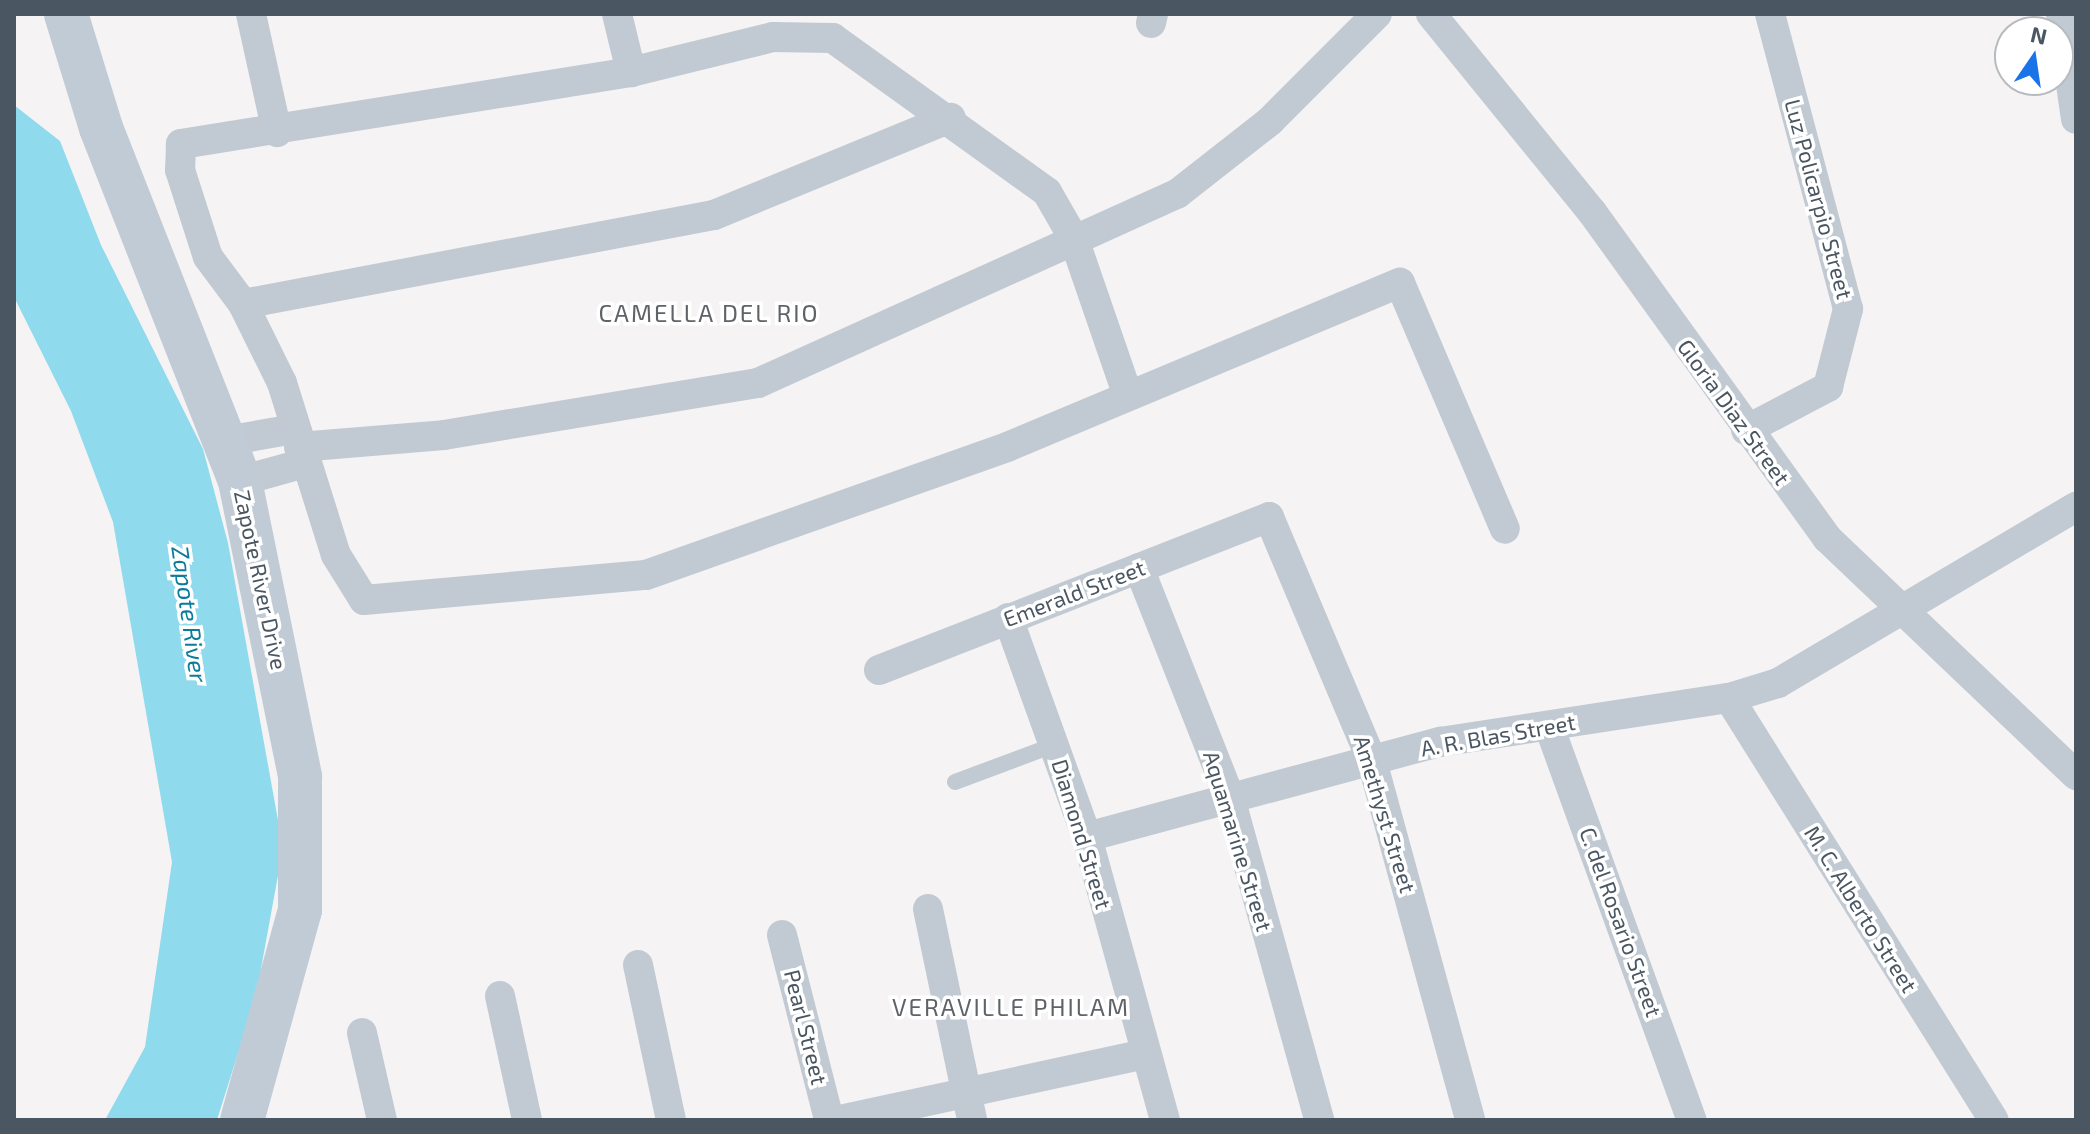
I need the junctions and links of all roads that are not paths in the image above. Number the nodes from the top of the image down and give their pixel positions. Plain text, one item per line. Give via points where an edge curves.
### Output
1 (66, 14) edge
2 (251, 14) edge
3 (617, 14) edge
4 (1377, 14) edge
5 (1431, 14) edge
6 (1770, 14) edge
7 (2061, 14) edge
8 (631, 72) junction
9 (951, 118) junction
10 (2076, 119) edge
11 (277, 132) junction
12 (1074, 239) junction
13 (243, 304) junction
14 (1127, 393) junction
15 (1746, 430) junction
16 (226, 441) junction
17 (299, 446) junction
18 (240, 481) junction
19 (2076, 507) edge
20 (1269, 517) joint
21 (1505, 529) dead end
22 (1139, 568) junction
23 (1899, 614) junction
24 (1008, 618) junction
25 (879, 670) dead end
26 (1729, 698) junction
27 (1549, 726) junction
28 (1054, 745) junction
29 (1372, 761) junction
30 (2076, 775) edge
31 (955, 782) dead end
32 (1230, 798) junction
33 (1087, 837) junction
34 (928, 909) dead end
35 (782, 935) dead end
36 (638, 965) dead end
37 (500, 996) dead end
38 (362, 1033) dead end
39 (1144, 1054) junction
40 (970, 1106) edge
41 (242, 1120) edge
42 (382, 1120) edge
43 (527, 1120) edge
44 (671, 1120) edge
45 (829, 1120) edge
46 (840, 1120) edge
47 (1165, 1120) edge
48 (1319, 1120) edge
49 (1470, 1120) edge
50 (1692, 1120) edge
51 (1994, 1120) edge

1 - 16 main road, Zapote River Drive via 101,128
2 - 11 street
3 - 8 street
4 - 12 street via 1270,121 1177,194
5 - 15 street, Gloria Diaz Street via 1592,212
6 - 15 street, Luz Policarpio Street via 1848,309 1828,387
7 - 10 street
8 - 9 street via 773,37 833,38
8 - 11 street via 401,105
9 - 12 street via 1047,192
9 - 13 street via 714,215
11 - 13 street via 181,144 180,170 208,257
12 - 14 street
12 - 17 street via 758,383 444,435
13 - 17 street via 282,383
14 - 17 street via 1007,447 646,575 375,603 357,594 336,555
14 - 21 street via 1400,283
15 - 23 street, Gloria Diaz Street via 1827,538
16 - 17 street
16 - 18 main road, Zapote River Drive
17 - 18 street
18 - 41 main road, Zapote River Drive via 304,820 300,910
19 - 23 street, A. R. Blas Street via 1997,547
20 - 22 street, Emerald Street
20 - 29 street, Amethyst Street
22 - 24 street, Emerald Street
22 - 32 street, Aquamarine Street
23 - 26 street, A. R. Blas Street via 1778,683
23 - 30 street, Gloria Diaz Street
24 - 25 street, Emerald Street
24 - 28 street, Diamond Street
26 - 27 street, A. R. Blas Street
26 - 51 street, M. C. Alberto Street
27 - 29 street, A. R. Blas Street
27 - 50 street, C. del Rosario Street
28 - 31 lane
28 - 33 street, Diamond Street
29 - 32 street, A. R. Blas Street
29 - 49 street, Amethyst Street
32 - 33 street, A. R. Blas Street
32 - 48 street, Aquamarine Street
33 - 39 street, Diamond Street
34 - 40 street
35 - 45 street, Pearl Street
36 - 44 street
37 - 43 street
38 - 42 street
39 - 40 street
39 - 47 street, Diamond Street
40 - 46 street

